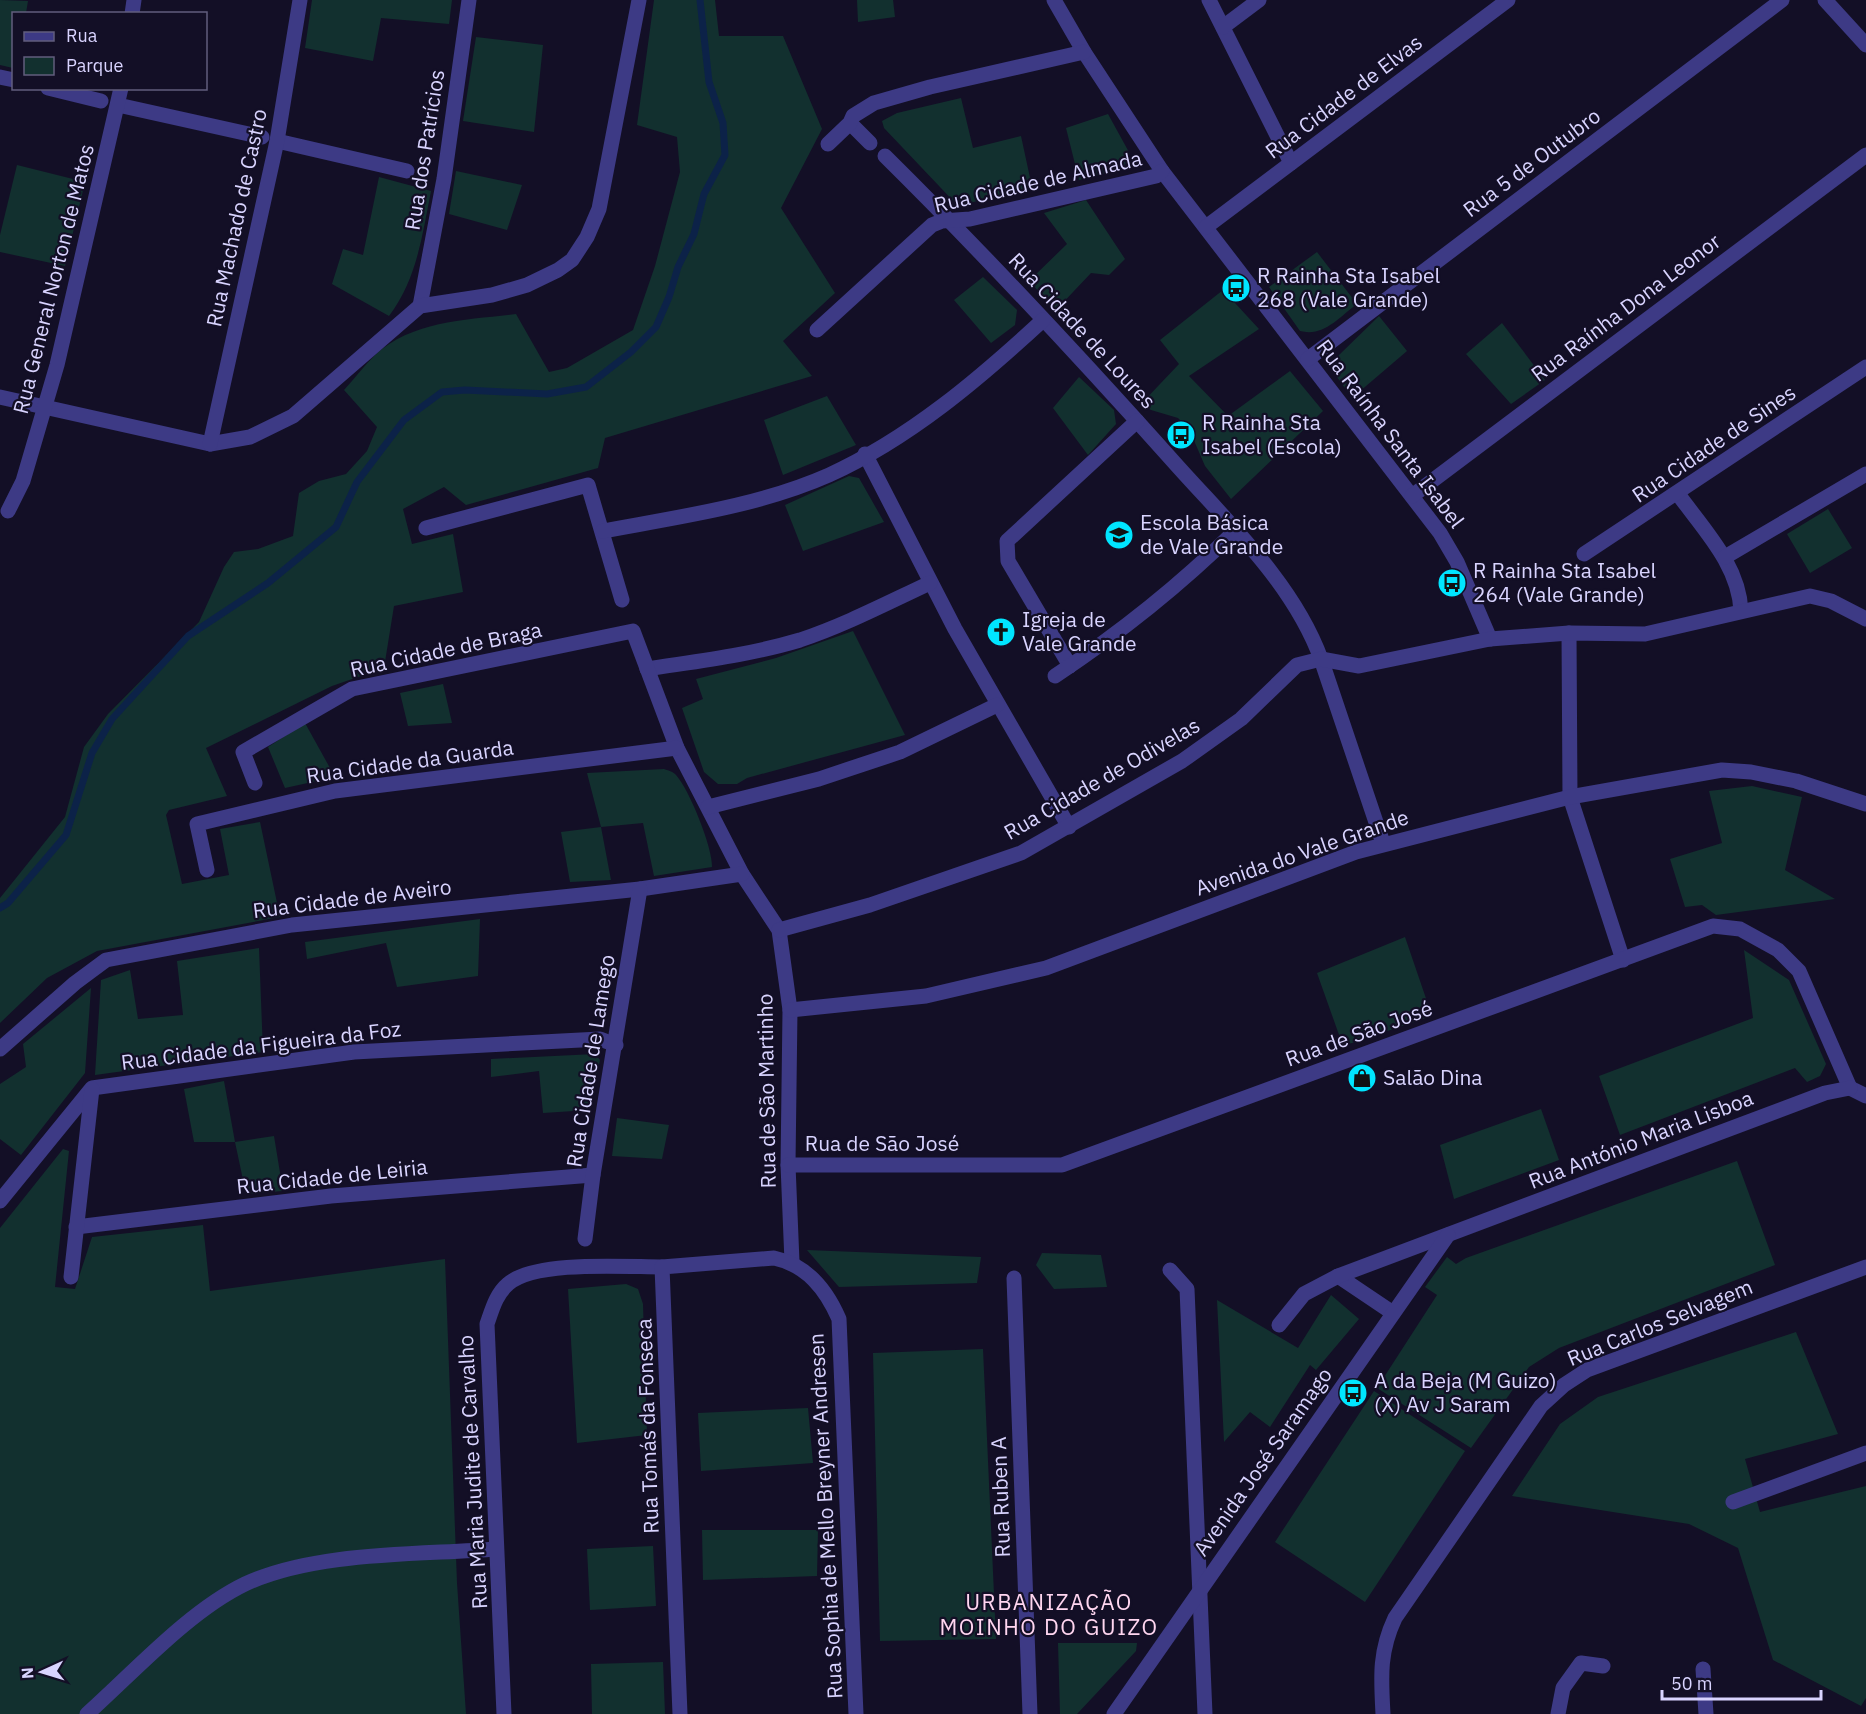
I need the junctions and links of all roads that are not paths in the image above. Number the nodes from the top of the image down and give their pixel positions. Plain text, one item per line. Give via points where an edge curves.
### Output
1 (300, 0) edge
2 (469, 0) edge
3 (639, 0) edge
4 (1054, 0) edge
5 (1209, 0) edge
6 (1259, 0) edge
7 (1508, 0) edge
8 (1782, 0) edge
9 (1825, 0) edge
10 (1222, 27) junction
11 (1866, 45) edge
12 (1084, 52) junction
13 (56, 90) edge
14 (121, 90) edge
15 (101, 101) dead end
16 (118, 105) junction
17 (850, 123) junction
18 (262, 137) dead end
19 (277, 141) junction
20 (870, 143) dead end
21 (828, 144) dead end
22 (1866, 154) edge
23 (885, 156) dead end
24 (1291, 163) junction
25 (407, 171) dead end
26 (1162, 171) junction
27 (950, 220) junction
28 (1206, 227) junction
29 (420, 306) junction
30 (1043, 320) junction
31 (817, 330) dead end
32 (1308, 359) junction
33 (1866, 367) edge
34 (0, 397) edge
35 (44, 408) junction
36 (1137, 421) junction
37 (210, 444) junction
38 (865, 454) junction
39 (1866, 474) edge
40 (1678, 494) junction
41 (1412, 496) junction
42 (8, 511) dead end
43 (426, 528) dead end
44 (603, 531) junction
45 (1235, 531) junction
46 (1584, 554) dead end
47 (1725, 557) junction
48 (930, 583) junction
49 (622, 600) dead end
50 (1741, 611) junction
51 (1866, 619) edge
52 (633, 631) joint
53 (1569, 633) junction
54 (1490, 639) junction
55 (1321, 659) junction
56 (1070, 666) junction
57 (647, 669) junction
58 (1054, 676) dead end
59 (997, 705) junction
60 (678, 748) junction
61 (255, 783) dead end
62 (1570, 797) junction
63 (1866, 804) edge
64 (708, 807) junction
65 (1069, 827) junction
66 (1383, 843) junction
67 (207, 870) dead end
68 (742, 874) junction
69 (640, 890) junction
70 (779, 930) junction
71 (1623, 960) junction
72 (790, 1010) junction
73 (616, 1045) junction
74 (0, 1049) edge
75 (92, 1088) junction
76 (1850, 1088) junction
77 (1866, 1096) edge
78 (788, 1165) junction
79 (593, 1175) junction
80 (0, 1201) edge
81 (76, 1227) junction
82 (1448, 1235) junction
83 (585, 1239) dead end
84 (792, 1262) junction
85 (662, 1267) junction
86 (1866, 1268) edge
87 (1170, 1270) dead end
88 (1338, 1276) junction
89 (71, 1277) dead end
90 (1014, 1278) dead end
91 (1394, 1313) junction
92 (1279, 1325) dead end
93 (1866, 1453) edge
94 (1733, 1502) dead end
95 (496, 1549) junction
96 (1200, 1588) junction
97 (1603, 1666) dead end
98 (1704, 1669) dead end
99 (87, 1714) edge
100 (504, 1714) edge
101 (680, 1714) edge
102 (856, 1714) edge
103 (1030, 1714) edge
104 (1114, 1714) edge
105 (1204, 1714) edge
106 (1383, 1714) edge
107 (1558, 1714) edge
108 (1706, 1714) edge

1 - 19 street, Rua Machado de Castro
2 - 29 street, Rua dos Patrícios via 444,179
3 - 29 street via 599,209 572,260 526,285 492,295
4 - 12 street, Rua Raínha Santa Isabel
5 - 10 street
6 - 10 street
7 - 24 street, Rua Cidade de Elvas
8 - 32 street, Rua 5 de Outubro
9 - 11 street
10 - 24 street
12 - 17 street via 888,99 862,109
12 - 26 street, Rua Raínha Santa Isabel
13 - 15 street
14 - 16 street, Rua General Norton de Matos
16 - 18 street
16 - 35 street, Rua General Norton de Matos
17 - 20 street
17 - 21 street
19 - 25 street
19 - 37 street, Rua Machado de Castro
22 - 41 street, Rua Raínha Dona Leonor
23 - 27 street, Rua Cidade de Loures
24 - 28 street, Rua Cidade de Elvas
26 - 27 street, Rua Cidade de Almada via 1156,176 970,219
26 - 28 street, Rua Raínha Santa Isabel
27 - 30 street, Rua Cidade de Loures
27 - 31 street, Rua Cidade de Almada via 932,225
28 - 32 street, Rua Raínha Santa Isabel
29 - 37 street via 293,416 250,437
30 - 36 street, Rua Cidade de Loures
30 - 38 street via 962,391 912,428
32 - 41 street, Rua Raínha Santa Isabel
33 - 40 street, Rua Cidade de Sines
34 - 35 street
35 - 37 street
35 - 42 street, Rua General Norton de Matos via 22,481
36 - 45 street, Rua Cidade de Loures
36 - 56 street via 1007,541 1008,561
38 - 44 street via 829,475 762,497
38 - 48 street
39 - 47 street
40 - 46 street, Rua Cidade de Sines
40 - 47 street
41 - 54 street, Rua Raínha Santa Isabel via 1457,562
43 - 44 street via 588,485
44 - 49 street
45 - 55 street, Rua Cidade de Loures via 1299,612
45 - 56 street via 1159,602
47 - 50 street via 1741,592
48 - 57 street via 801,639 745,654
48 - 59 street
50 - 51 street via 1810,596 1831,601
50 - 53 street via 1645,634
52 - 57 street, Rua de São Martinho
52 - 61 street, Rua Cidade de Braga via 352,690 243,752
53 - 54 street
53 - 62 street
54 - 55 street via 1359,666
55 - 65 street, Rua Cidade de Odivelas via 1297,664 1241,718 1182,761
55 - 66 street, Rua Cidade de Loures
56 - 58 street
57 - 60 street, Rua de São Martinho
59 - 64 street via 900,752 819,779
59 - 65 street
60 - 64 street, Rua de São Martinho
60 - 67 street, Rua Cidade da Guarda via 335,791 197,824
62 - 63 street, Avenida do Vale Grande via 1722,770 1751,771 1796,781
62 - 66 street, Avenida do Vale Grande
62 - 71 street
64 - 68 street, Rua de São Martinho
65 - 70 street, Rua Cidade de Odivelas via 1001,861 870,905
66 - 72 street, Avenida do Vale Grande via 1046,968 926,996
68 - 69 street, Rua Cidade de Aveiro
68 - 70 street, Rua de São Martinho
69 - 73 street, Rua Cidade de Lamego
69 - 74 street, Rua Cidade de Aveiro via 292,925 106,960
70 - 72 street, Rua de São Martinho
71 - 76 street, Rua de São José via 1713,926 1740,929 1778,950 1799,971
71 - 78 street, Rua de São José via 1062,1165
72 - 78 street, Rua de São Martinho
73 - 75 street, Rua Cidade da Figueira da Foz via 600,1039 354,1052
73 - 79 street, Rua Cidade de Lamego
75 - 80 street
75 - 81 street
76 - 77 street
76 - 82 street, Rua António Maria Lisboa via 1825,1093
78 - 84 street, Rua de São Martinho
79 - 81 street, Rua Cidade de Leiria via 331,1196
79 - 83 street, Rua Cidade de Lamego
81 - 89 street
82 - 88 street, Rua António Maria Lisboa
82 - 91 street, Avenida José Saramago
84 - 85 street via 774,1258
84 - 102 street, Rua Sophia de Mello Breyner Andresen via 830,1297 838,1319
85 - 95 street, Rua Maria Judite de Carvalho via 533,1271 509,1283 496,1299 487,1324
85 - 101 street, Rua Tomás da Fonseca
86 - 106 street, Rua Carlos Selvagem via 1587,1370 1564,1384 1541,1406 1395,1618 1384,1641
87 - 96 street via 1187,1289
88 - 91 street
88 - 92 street, Rua António Maria Lisboa via 1304,1294
90 - 103 street, Rua Ruben A
91 - 96 street, Avenida José Saramago
93 - 94 street
95 - 99 street via 333,1561 278,1571 244,1585 200,1613
95 - 100 street, Rua Maria Judite de Carvalho
96 - 104 street, Avenida José Saramago
96 - 105 street
97 - 107 street via 1581,1663 1563,1688
98 - 108 street

